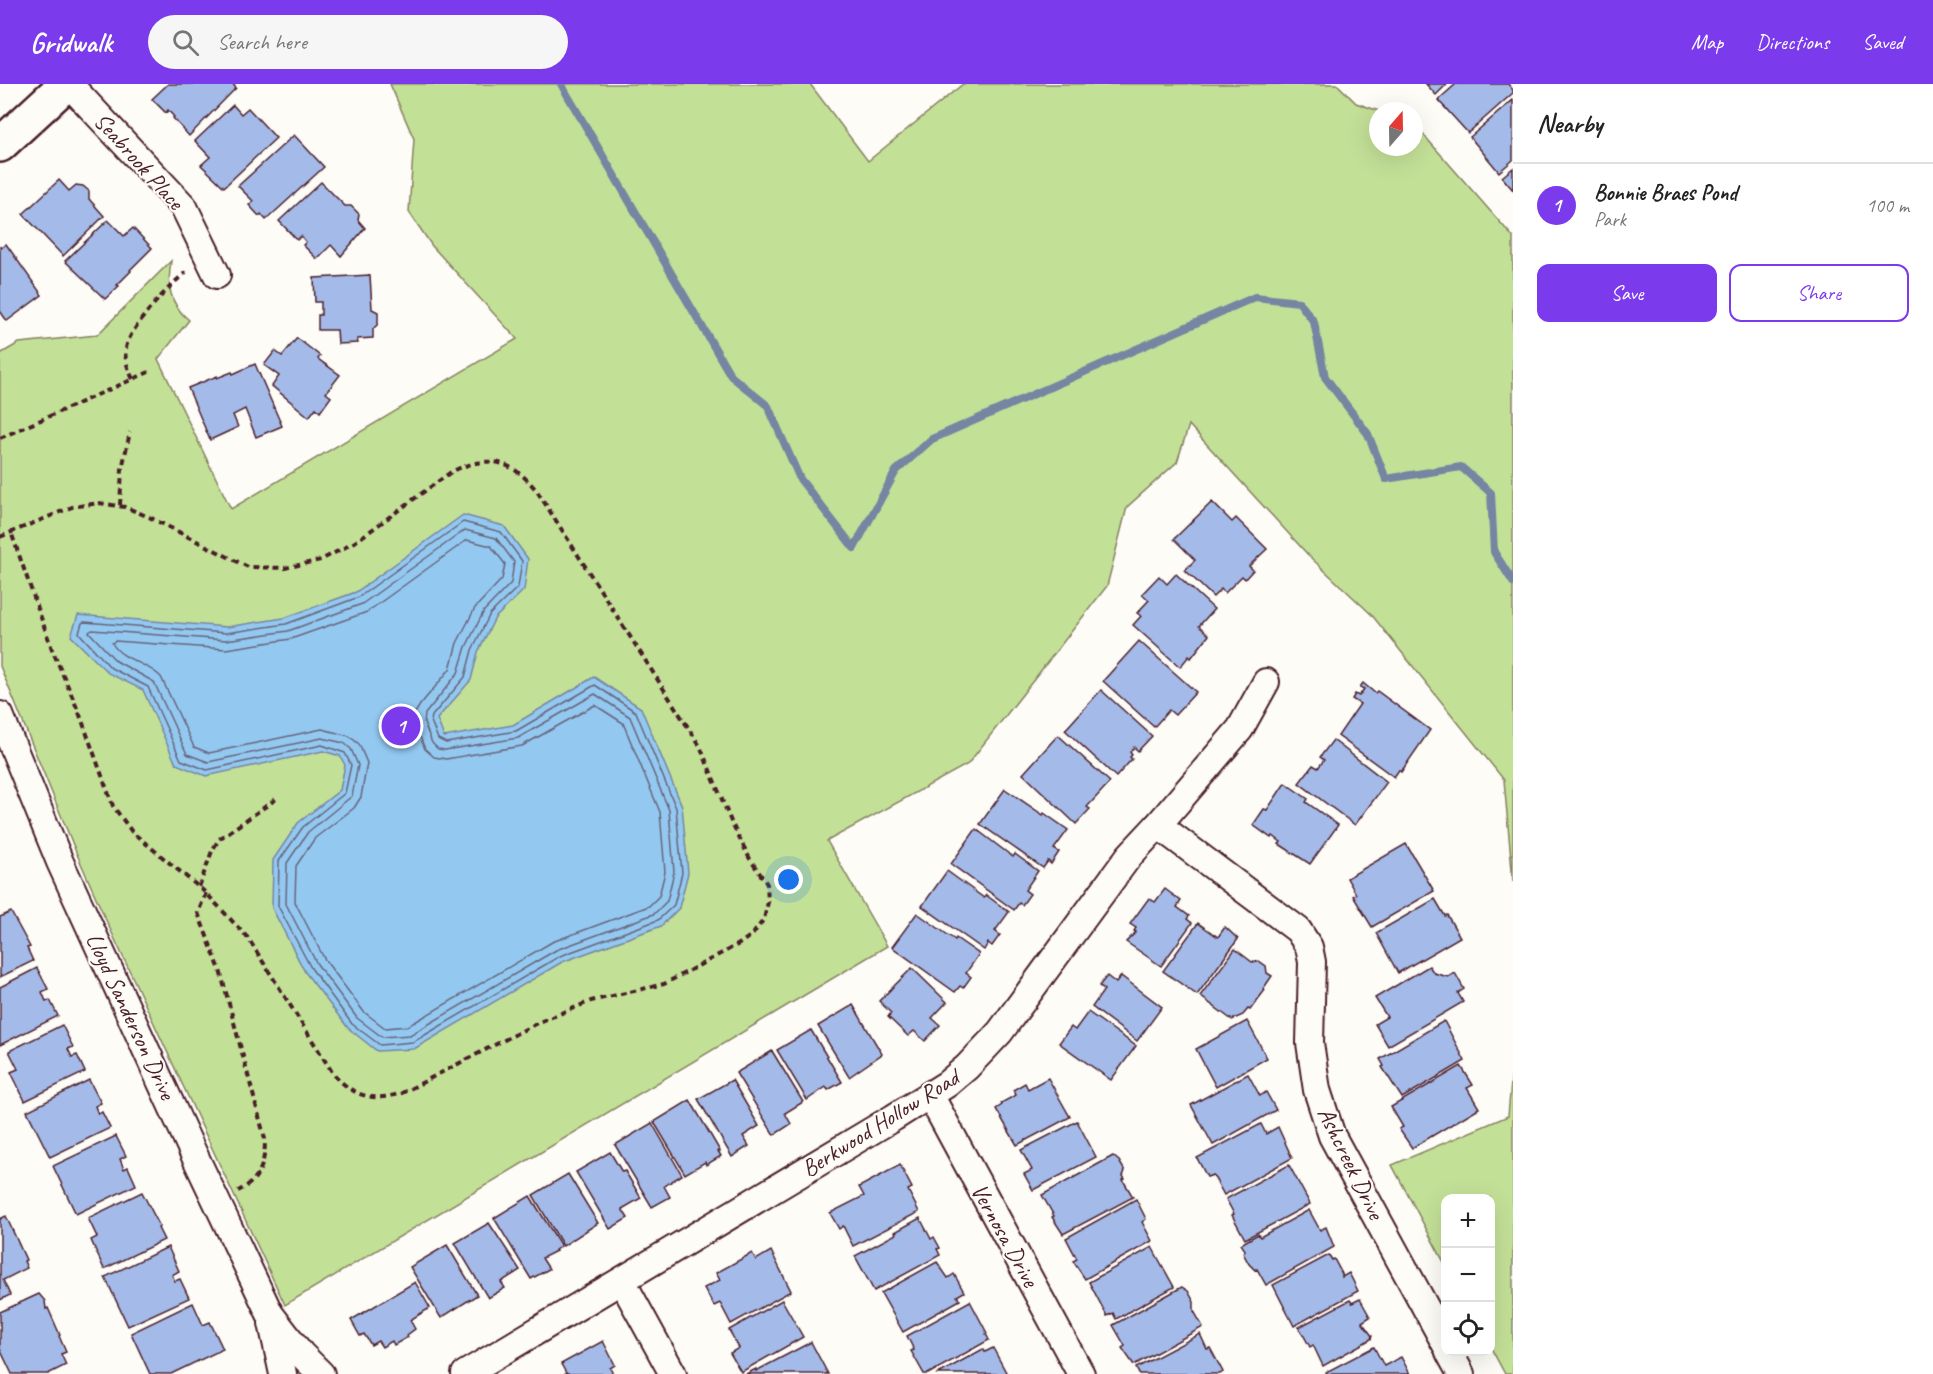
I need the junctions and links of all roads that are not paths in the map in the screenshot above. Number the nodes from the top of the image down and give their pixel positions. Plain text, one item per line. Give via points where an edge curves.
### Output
1 (68, 84) edge
2 (0, 146) edge
3 (212, 265) road end
4 (1266, 682) dead end
5 (0, 715) edge
6 (1158, 825) junction
7 (930, 1095) junction
8 (622, 1281) junction
9 (270, 1314) junction
10 (1441, 1336) edge
11 (1451, 1356) edge
12 (283, 1374) edge
13 (321, 1374) edge
14 (465, 1374) edge
15 (673, 1374) edge
16 (1081, 1374) edge
17 (1461, 1374) edge

1 - 2 street
1 - 3 street, Seabrook Place via 184,207
4 - 6 street, Berkwood Hollow Road via 1240,729
5 - 9 street, Lloyd Sanderson Drive via 74,893
6 - 7 street, Berkwood Hollow Road via 1129,856 1000,1032 967,1067
6 - 10 street, Ashcreek Drive via 1298,930 1309,947 1310,1043 1317,1090 1332,1136
7 - 8 street, Berkwood Hollow Road
7 - 16 street, Vernosa Drive
8 - 14 street, Berkwood Hollow Road
8 - 15 street
9 - 12 street, Lloyd Sanderson Drive
9 - 13 street, Lloyd Sanderson Drive
11 - 17 street

